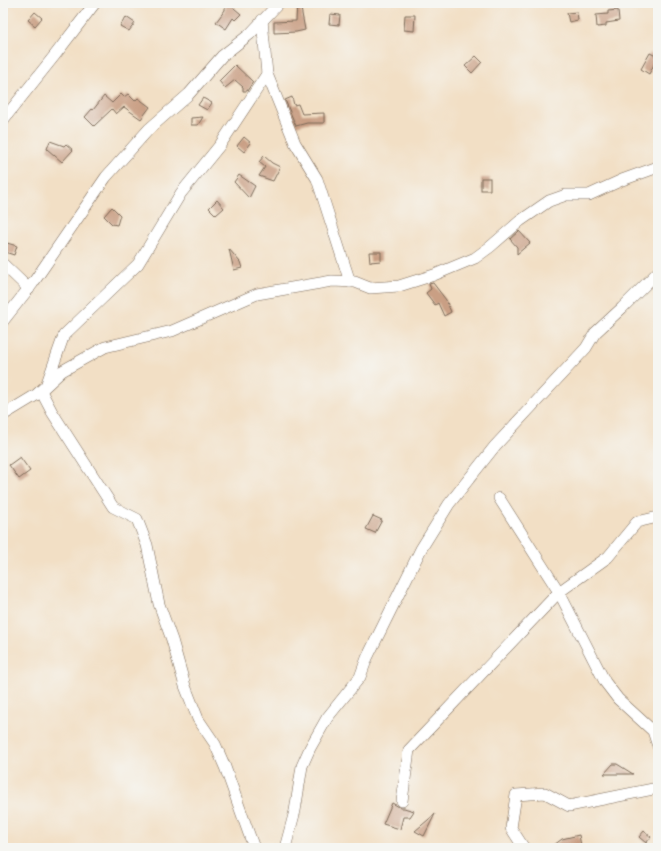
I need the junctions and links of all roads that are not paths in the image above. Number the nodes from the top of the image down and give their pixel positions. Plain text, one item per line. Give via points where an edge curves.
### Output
1 (95, 3) edge
2 (275, 4) edge
3 (262, 20) junction
4 (267, 74) junction
5 (3, 120) edge
6 (658, 167) edge
7 (3, 264) edge
8 (658, 272) edge
9 (350, 282) junction
10 (29, 289) junction
11 (3, 321) edge
12 (43, 389) junction
13 (3, 415) edge
14 (499, 498) dead end
15 (658, 517) edge
16 (559, 592) junction
17 (658, 746) edge
18 (658, 788) edge
19 (402, 801) dead end
20 (254, 848) edge
21 (286, 848) edge
22 (524, 848) edge

1 - 5 street
2 - 3 street
3 - 4 street
3 - 10 street via 149,129 106,177
4 - 9 street via 294,143 317,179
4 - 12 street via 220,145 181,193 138,264 64,335
6 - 9 street via 589,195 566,195 549,201 475,258 434,275 399,286 370,288
7 - 10 street
8 - 21 street via 595,333 586,348 495,446 449,504 421,549 360,677 327,718 310,748 302,766
9 - 12 street via 332,281 257,294 172,332 105,347 62,371
10 - 11 street
12 - 13 street via 36,396
12 - 20 street via 52,412 113,508 137,519 147,545 159,604 184,686 198,719 215,744 225,767
14 - 16 street
15 - 16 street via 637,522 608,557
16 - 17 street via 604,682 618,699 653,731
16 - 19 street via 409,750
18 - 22 street via 569,806 545,793 516,795 511,828

